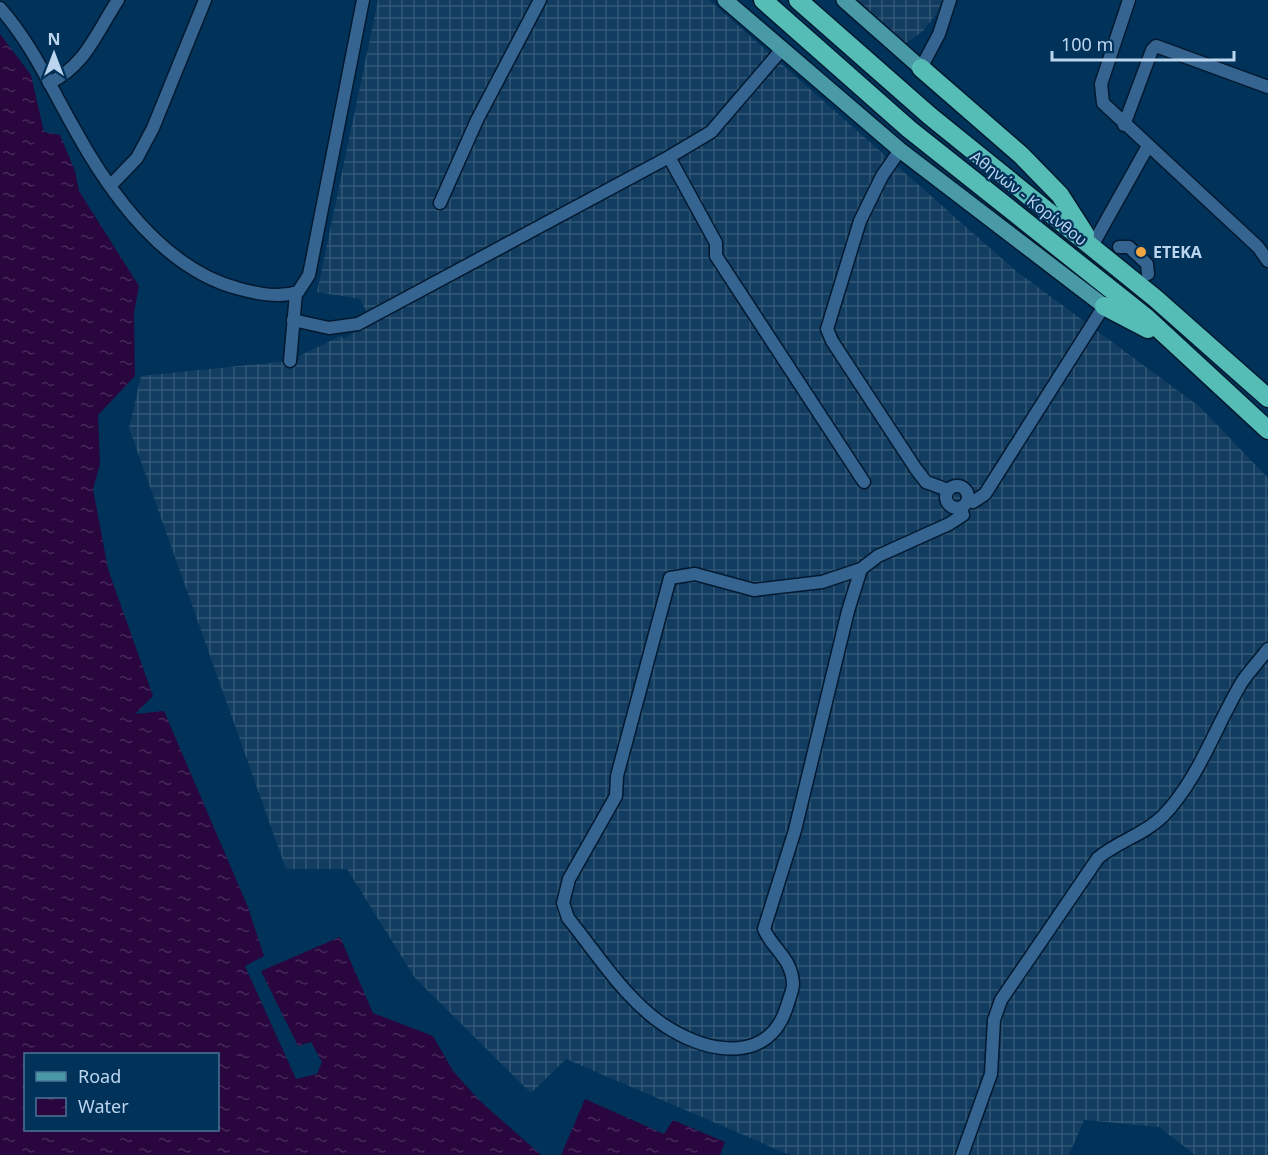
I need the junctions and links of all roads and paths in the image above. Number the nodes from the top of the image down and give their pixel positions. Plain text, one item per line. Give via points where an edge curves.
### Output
1 (118, 0) edge
2 (205, 0) edge
3 (363, 0) edge
4 (540, 0) edge
5 (725, 0) edge
6 (763, 0) edge
7 (798, 0) edge
8 (844, 0) edge
9 (950, 0) edge
10 (1129, 0) edge
11 (0, 8) edge
12 (783, 48) junction
13 (921, 68) junction
14 (49, 82) junction
15 (1268, 87) edge
16 (1124, 124) junction
17 (1148, 146) junction
18 (900, 150) junction
19 (669, 157) junction
20 (111, 185) junction
21 (440, 203) dead end
22 (1092, 246) junction
23 (1119, 247) dead end
24 (1263, 247) edge
25 (1268, 261) edge
26 (1148, 274) dead end
27 (296, 293) junction
28 (1104, 306) junction
29 (293, 320) junction
30 (1178, 346) junction
31 (290, 361) dead end
32 (1268, 398) edge
33 (1268, 430) edge
34 (864, 482) dead end
35 (948, 490) junction
36 (967, 505) junction
37 (861, 569) junction
38 (1268, 649) edge
39 (962, 1155) edge

1 - 14 street via 69,73
2 - 20 street via 153,128 137,158
3 - 27 street via 309,272 303,288
4 - 21 street via 477,120
5 - 12 main road
6 - 30 highway, Αθηνών - Κορίνθου via 909,129
7 - 22 highway, Αθηνών - Κορίνθου via 930,117
8 - 13 main road
9 - 13 street via 939,34
10 - 16 street via 1100,90 1106,106
11 - 14 street via 28,43
12 - 18 main road
12 - 19 street via 711,132
13 - 22 highway via 1021,155 1060,195
14 - 20 street via 83,145
15 - 16 street via 1156,46
16 - 17 street
17 - 22 street
17 - 24 street
18 - 28 main road
18 - 35 street via 860,220 827,329 916,469 926,482
19 - 29 street via 358,324 329,328
19 - 34 street via 716,243 716,256
20 - 27 street via 163,246 200,275 254,292
22 - 32 highway, Αθηνών - Κορίνθου
23 - 26 street via 1129,247 1147,264
24 - 25 street
27 - 29 street
28 - 30 highway
28 - 36 street via 985,494
29 - 31 street
30 - 33 highway, Αθηνών - Κορίνθου
35 - 36 street via 961,487 967,492
35 - 36 street via 947,504
36 - 37 street via 949,524 878,556
37 - 37 street via 795,830 764,929 770,945 785,956 793,984 786,1010 779,1029 761,1040 738,1050 715,1049 670,1029 638,1002 568,918 563,903 569,879 616,796 617,776 670,578 694,574 754,590 822,582
38 - 39 street via 1244,680 1201,763 1176,801 1151,828 1098,858 1001,1000 994,1020 991,1074

